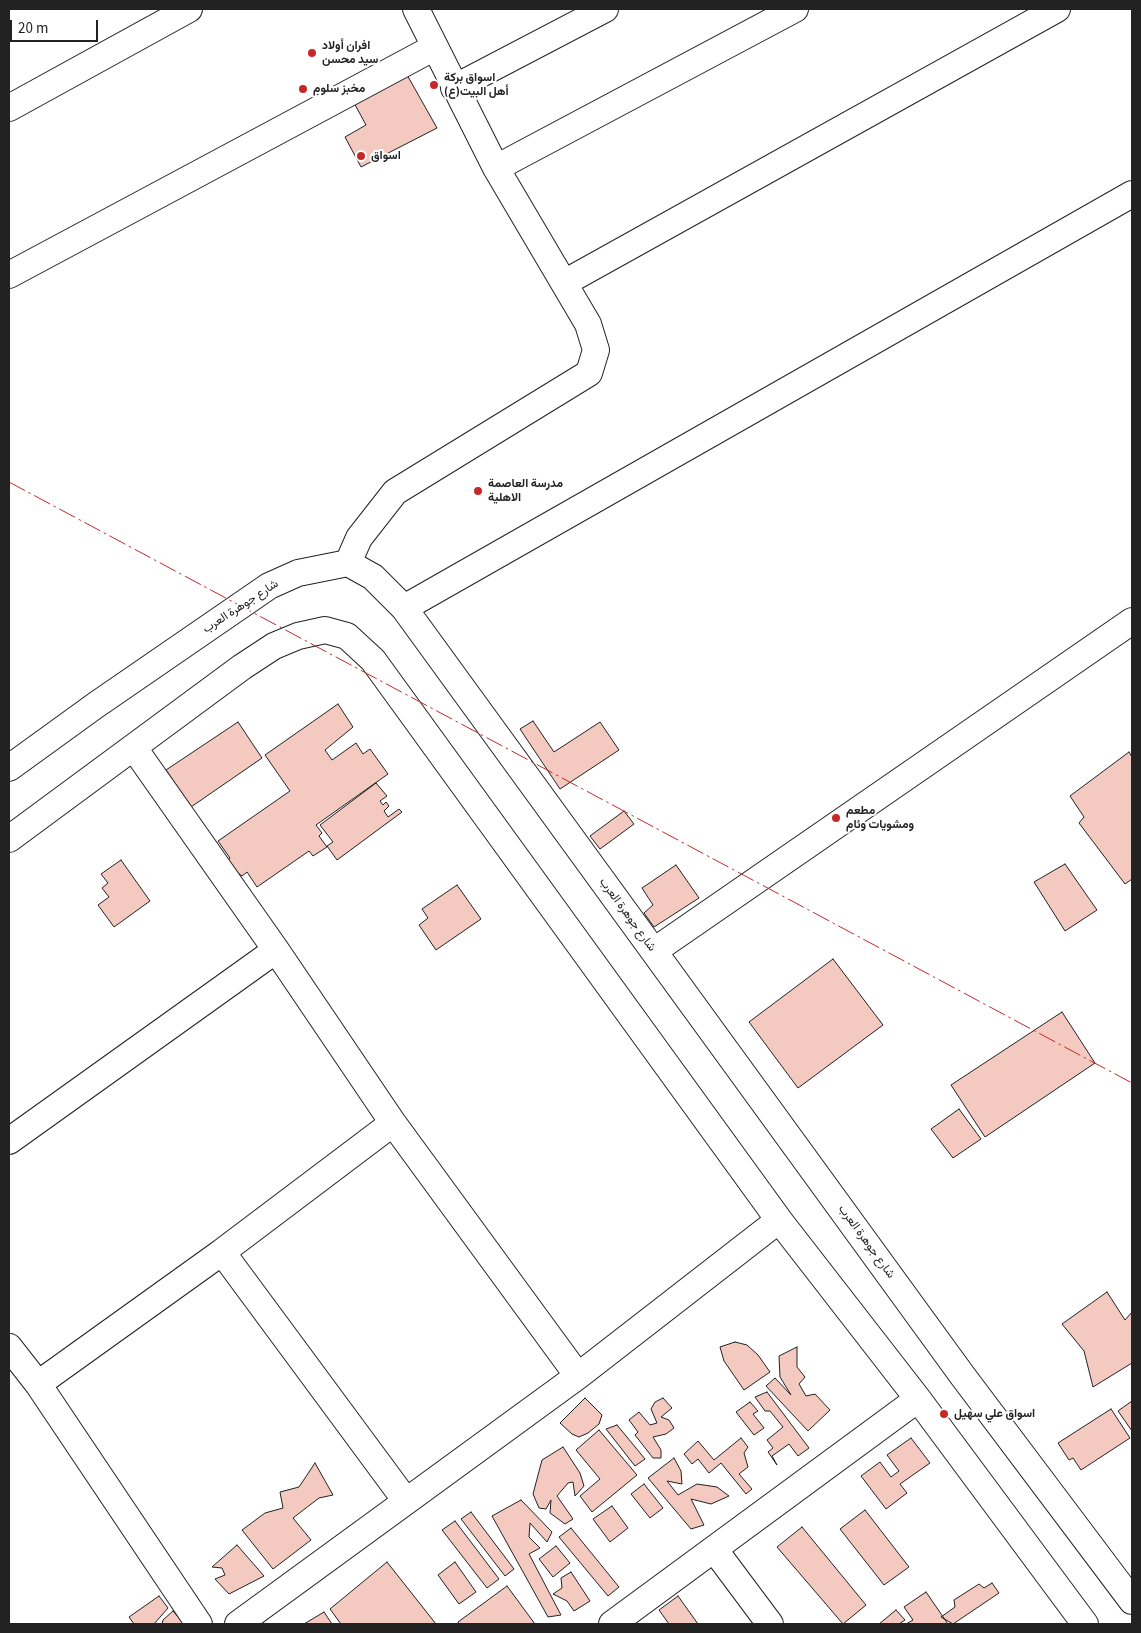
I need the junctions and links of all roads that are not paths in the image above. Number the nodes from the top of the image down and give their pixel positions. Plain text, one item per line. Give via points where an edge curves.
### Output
1 (189, 9) edge
2 (416, 9) edge
3 (605, 9) edge
4 (795, 9) edge
5 (1057, 9) edge
6 (435, 48) junction
7 (454, 88) junction
8 (9, 108) edge
9 (496, 168) junction
10 (1132, 194) edge
11 (9, 275) edge
12 (564, 283) junction
13 (348, 563) junction
14 (404, 608) junction
15 (1132, 620) edge
16 (134, 748) junction
17 (9, 768) edge
18 (9, 839) edge
19 (276, 950) junction
20 (654, 951) junction
21 (393, 1123) junction
22 (9, 1141) edge
23 (779, 1220) junction
24 (222, 1252) junction
25 (9, 1347) edge
26 (578, 1376) junction
27 (38, 1384) junction
28 (918, 1399) junction
29 (406, 1501) junction
30 (714, 1549) junction
31 (1132, 1601) edge
32 (199, 1624) edge
33 (238, 1624) edge
34 (612, 1624) edge
35 (770, 1624) edge
36 (1085, 1624) edge

1 - 8 street
2 - 6 street
3 - 7 street
4 - 9 street
5 - 12 street
6 - 7 street
6 - 11 street
7 - 9 street
9 - 12 street
10 - 14 street
12 - 13 street via 588,324 596,350 589,374 395,492 359,538
13 - 14 street, شارع جوهرة العرب via 373,577
13 - 17 street, شارع جوهرة العرب via 298,573 269,586
14 - 20 street, شارع جوهرة العرب
15 - 20 street
16 - 18 street
16 - 19 street
16 - 23 street via 242,666 274,646 325,630 347,636 373,660
19 - 21 street
19 - 22 street
20 - 31 street, شارع جوهرة العرب via 962,1375
21 - 24 street
21 - 26 street
23 - 26 street
23 - 28 street
24 - 27 street
24 - 29 street
25 - 27 street
26 - 29 street
27 - 32 street
28 - 30 street
28 - 36 street
29 - 33 street
30 - 34 street
30 - 35 street

